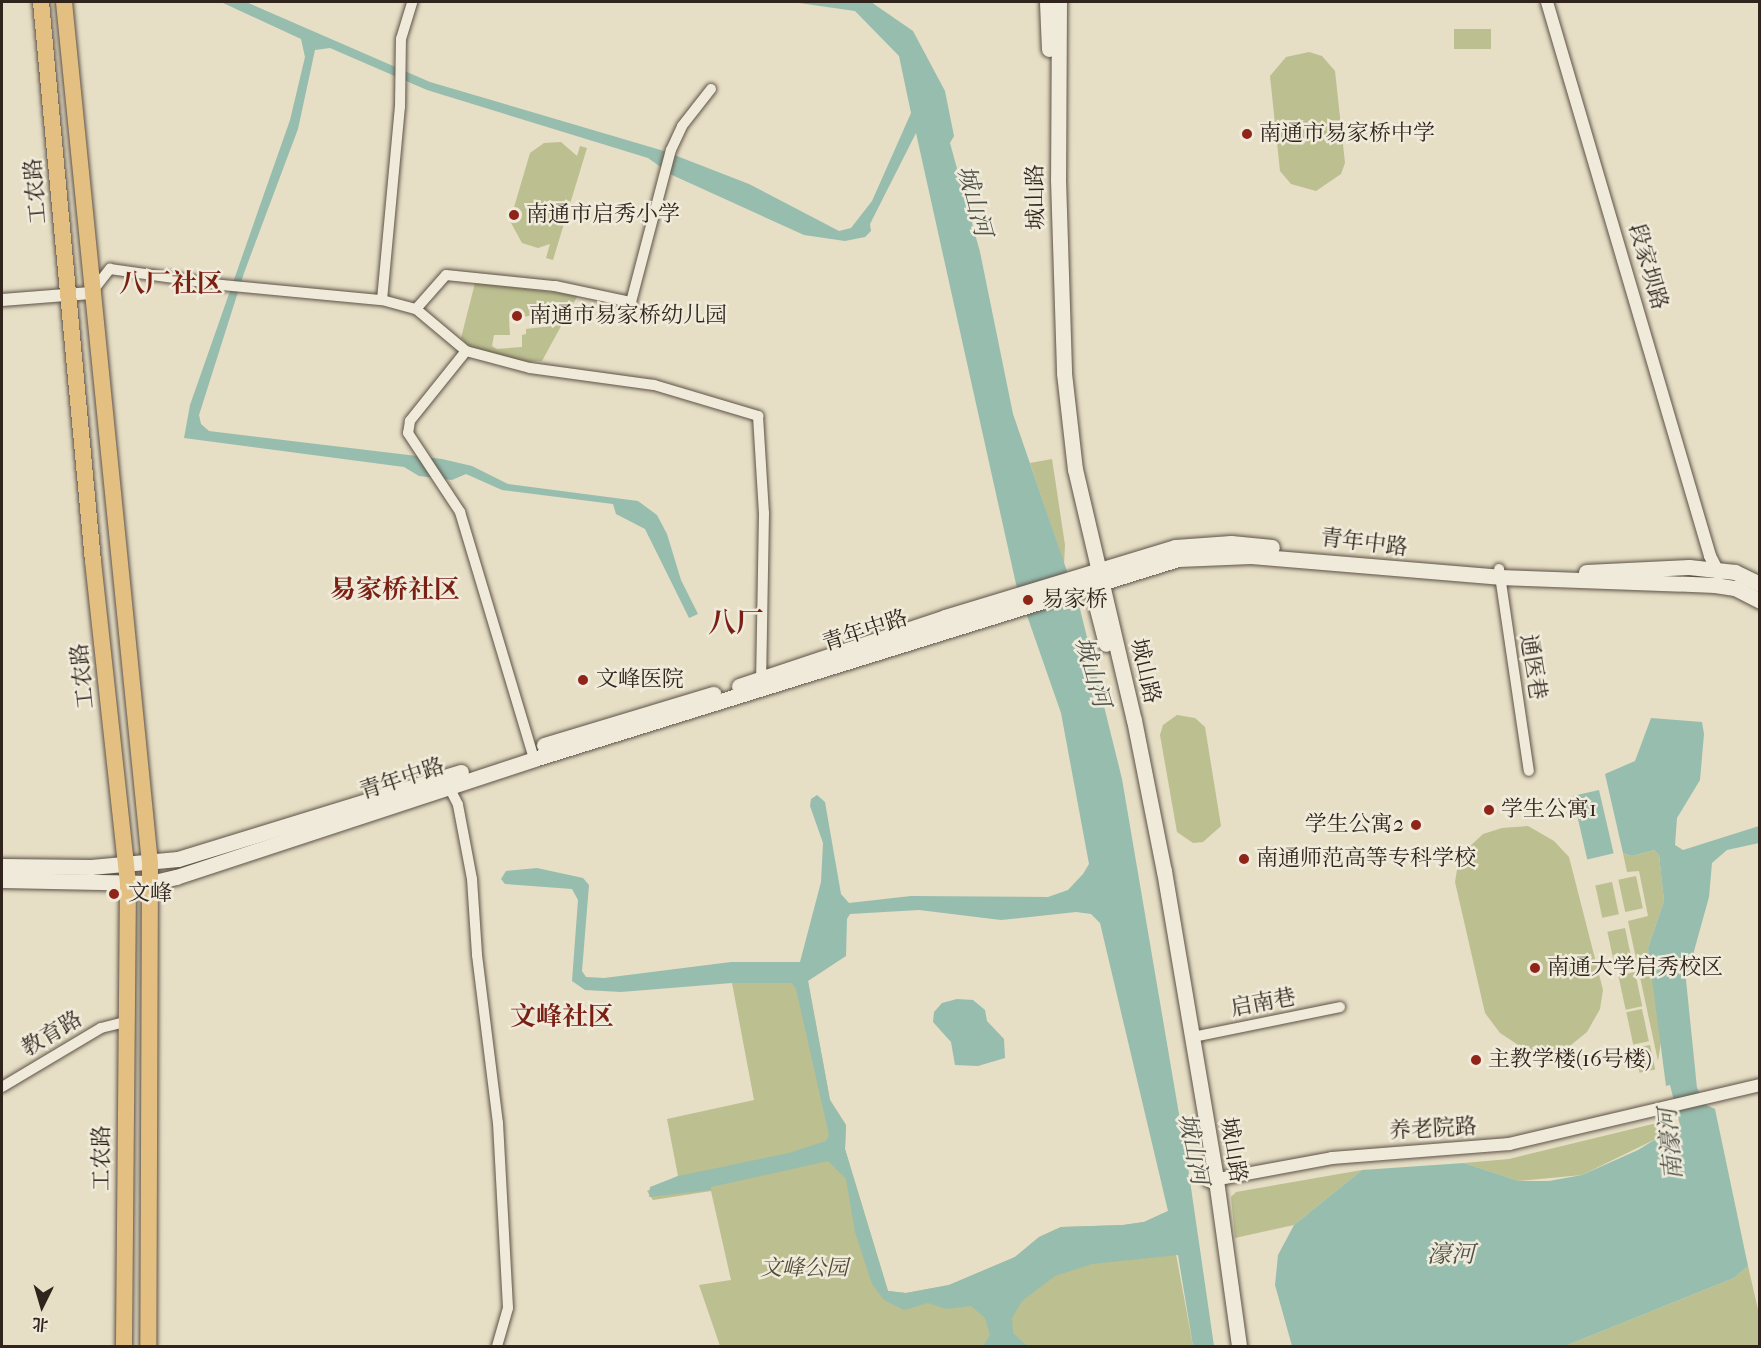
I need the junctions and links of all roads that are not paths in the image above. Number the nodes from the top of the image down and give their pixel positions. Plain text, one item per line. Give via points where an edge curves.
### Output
1 (41, 2) edge
2 (64, 2) edge
3 (412, 2) edge
4 (1047, 2) edge
5 (1059, 2) edge
6 (1547, 2) edge
7 (711, 89) dead end
8 (91, 294) junction
9 (69, 296) junction
10 (2, 300) edge
11 (382, 300) junction
12 (416, 309) junction
13 (466, 351) junction
14 (1499, 573) junction
15 (1088, 579) junction
16 (1735, 580) junction
17 (1757, 590) edge
18 (761, 683) junction
19 (533, 754) junction
20 (1529, 771) dead end
21 (449, 787) junction
22 (150, 863) junction
23 (127, 865) junction
24 (2, 866) edge
25 (2, 880) edge
26 (128, 883) junction
27 (150, 883) junction
28 (1340, 1007) dead end
29 (125, 1022) junction
30 (1193, 1037) junction
31 (1760, 1085) edge
32 (2, 1087) edge
33 (1212, 1181) junction
34 (124, 1347) edge
35 (148, 1347) edge
36 (496, 1347) edge
37 (1229, 1347) edge
38 (1239, 1347) edge

1 - 9 main road, 工农路
2 - 8 main road, 工农路
3 - 11 street via 401,39
4 - 15 main road, 城山路 via 1056,372 1066,474
5 - 15 main road, 城山路 via 1058,168 1064,373
6 - 16 street, 段家坝路 via 1707,544
7 - 12 street via 682,126 670,150 631,302 555,286 446,275
8 - 9 street
8 - 11 street via 110,269
8 - 22 main road, 工农路
9 - 10 street
9 - 23 main road, 工农路
11 - 12 street
12 - 13 street
13 - 18 street via 530,368 654,385 758,416 764,513
13 - 19 street via 410,421 408,433 460,512
14 - 15 main road, 青年中路 via 1218,555 1178,559
14 - 16 main road, 青年中路
14 - 20 street, 通医巷
15 - 18 main road, 青年中路
15 - 30 main road, 城山路 via 1140,754
15 - 33 main road, 城山路 via 1144,811
16 - 17 main road, 青年中路
18 - 19 main road, 青年中路
19 - 21 main road, 青年中路
19 - 22 main road, 青年中路 via 178,859
21 - 27 main road, 青年中路
21 - 36 street via 458,805 472,879 477,955 498,1123 508,1308
22 - 23 main road, 青年中路
22 - 27 main road, 工农路
23 - 24 main road, 青年中路
23 - 26 main road, 工农路
25 - 26 main road, 青年中路
26 - 27 main road, 青年中路
26 - 29 main road, 工农路
27 - 35 main road, 工农路
28 - 30 street, 启南巷
29 - 32 street, 教育路 via 101,1028
29 - 34 main road, 工农路
30 - 33 main road, 城山路
31 - 33 street, 养老院路 via 1509,1144 1332,1158
33 - 37 main road, 城山路
33 - 38 main road, 城山路

